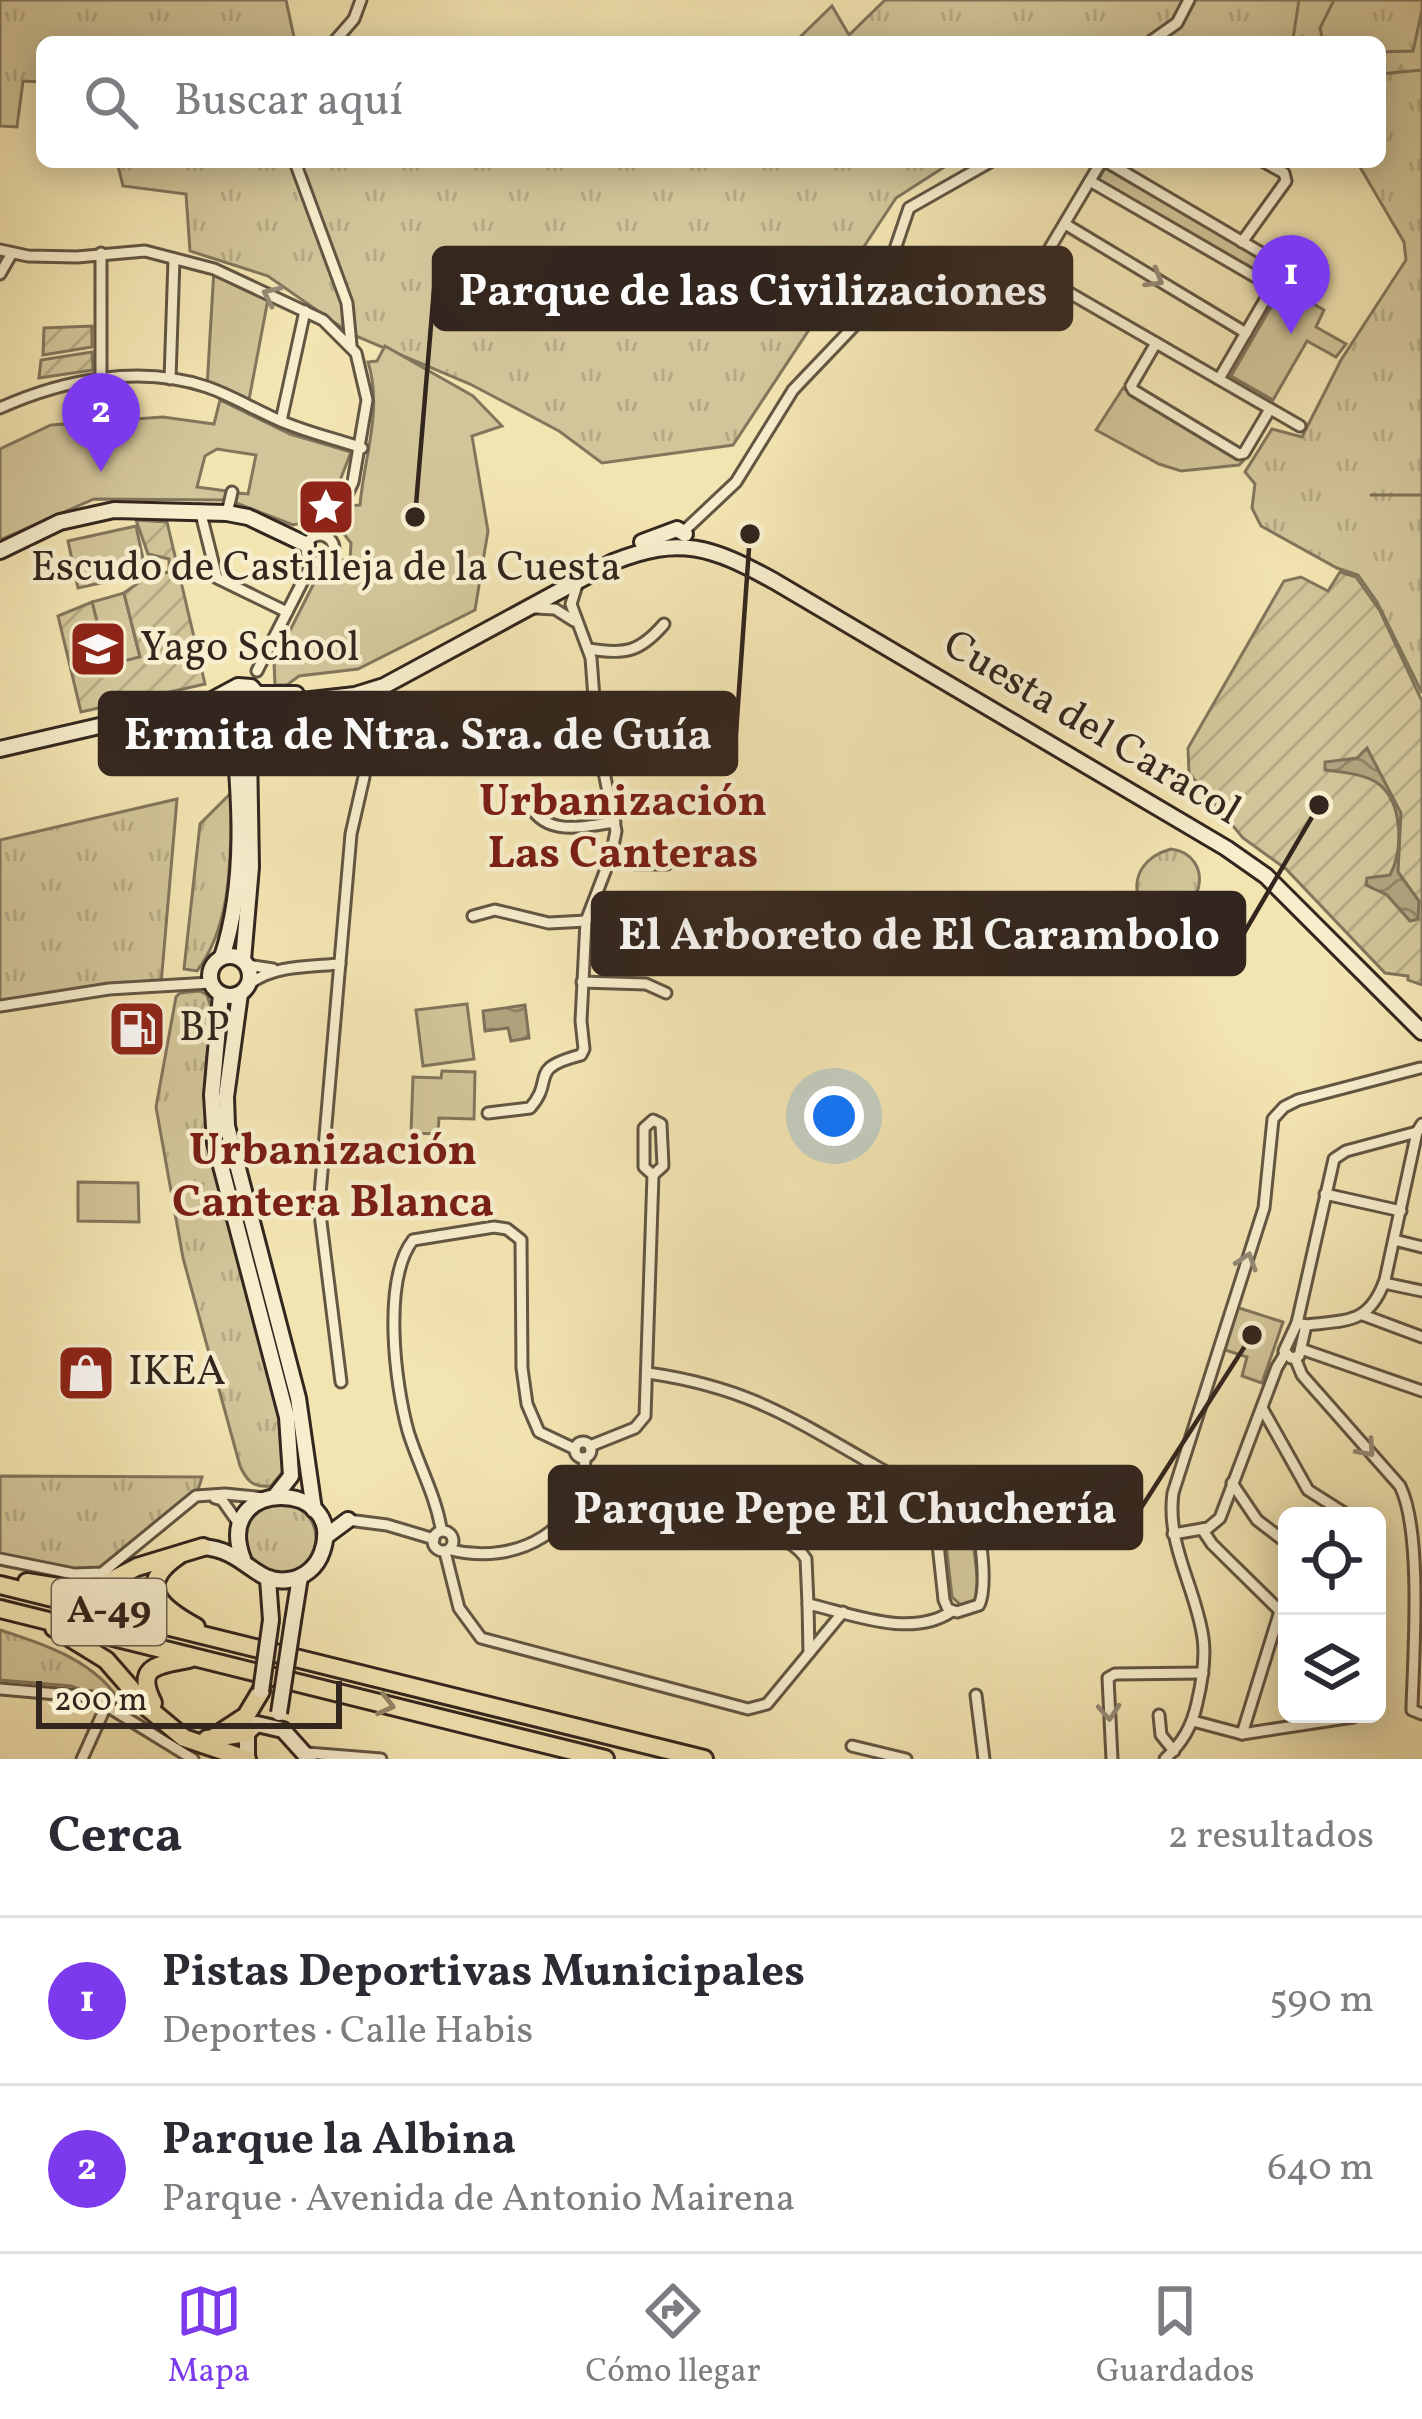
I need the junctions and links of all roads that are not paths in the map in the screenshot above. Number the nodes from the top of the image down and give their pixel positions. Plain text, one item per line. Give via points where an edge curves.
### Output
1 (361, 0) edge
2 (1189, 0) edge
3 (339, 36) edge
4 (1159, 36) edge
5 (297, 168) edge
6 (979, 168) edge
7 (1100, 168) edge
8 (1114, 168) edge
9 (1273, 168) edge
10 (1090, 181) junction
11 (1065, 224) junction
12 (1243, 242) junction
13 (1294, 250) dead end
14 (6, 251) edge
15 (100, 253) junction
16 (174, 259) junction
17 (1285, 267) junction
18 (0, 274) edge
19 (1273, 287) junction
20 (305, 311) junction
21 (1246, 333) junction
22 (1156, 343) junction
23 (351, 345) junction
24 (101, 378) junction
25 (170, 379) junction
26 (1219, 380) junction
27 (0, 408) edge
28 (1270, 409) junction
29 (281, 421) junction
30 (1300, 426) dead end
31 (362, 448) junction
32 (232, 492) dead end
33 (200, 510) junction
34 (227, 513) junction
35 (678, 536) junction
36 (327, 537) junction
37 (307, 544) junction
38 (0, 551) edge
39 (313, 561) junction
40 (580, 580) junction
41 (530, 608) junction
42 (287, 612) junction
43 (664, 624) dead end
44 (578, 625) junction
45 (589, 650) junction
46 (245, 691) junction
47 (184, 706) junction
48 (230, 716) junction
49 (258, 716) junction
50 (599, 748) junction
51 (0, 749) edge
52 (674, 759) dead end
53 (364, 777) dead end
54 (526, 799) dead end
55 (615, 822) junction
56 (611, 856) junction
57 (667, 864) dead end
58 (473, 916) dead end
59 (586, 921) junction
60 (222, 957) junction
61 (245, 962) junction
62 (340, 964) junction
63 (278, 970) junction
64 (582, 982) junction
65 (216, 988) junction
66 (244, 990) junction
67 (666, 993) dead end
68 (0, 1006) edge
69 (1422, 1032) edge
70 (1421, 1066) edge
71 (488, 1113) dead end
72 (1419, 1128) edge
73 (1408, 1174) junction
74 (653, 1175) junction
75 (1422, 1177) edge
76 (1325, 1194) junction
77 (1400, 1211) junction
78 (1394, 1240) junction
79 (1422, 1247) edge
80 (1384, 1283) junction
81 (1422, 1291) edge
82 (1363, 1315) junction
83 (1302, 1324) junction
84 (1422, 1336) edge
85 (1294, 1354) junction
86 (648, 1373) junction
87 (341, 1382) dead end
88 (1422, 1391) edge
89 (1262, 1408) junction
90 (590, 1446) junction
91 (575, 1449) junction
92 (585, 1458) junction
93 (1232, 1483) junction
94 (205, 1493) junction
95 (271, 1497) junction
96 (578, 1503) junction
97 (1335, 1507) edge
98 (317, 1514) junction
99 (948, 1517) junction
100 (348, 1520) junction
101 (240, 1527) junction
102 (441, 1528) junction
103 (1202, 1529) junction
104 (1173, 1534) junction
105 (1278, 1536) edge
106 (325, 1537) junction
107 (434, 1539) junction
108 (203, 1547) junction
109 (448, 1551) junction
110 (183, 1552) junction
111 (0, 1558) edge
112 (243, 1558) junction
113 (300, 1577) junction
114 (268, 1579) junction
115 (0, 1582) edge
116 (808, 1604) junction
117 (1278, 1607) edge
118 (0, 1610) edge
119 (952, 1611) junction
120 (843, 1612) junction
121 (1278, 1615) edge
122 (44, 1620) junction
123 (219, 1639) junction
124 (809, 1655) junction
125 (195, 1658) junction
126 (1203, 1672) junction
127 (0, 1690) edge
128 (261, 1691) junction
129 (976, 1695) dead end
130 (106, 1706) junction
131 (1417, 1712) edge
132 (1159, 1715) dead end
133 (1192, 1721) junction
134 (1293, 1723) edge
135 (1314, 1723) edge
136 (1292, 1727) junction
137 (252, 1728) junction
138 (283, 1730) junction
139 (1242, 1734) junction
140 (205, 1739) junction
141 (852, 1746) dead end
142 (1170, 1755) edge
143 (308, 1756) edge
144 (336, 1758) edge
145 (82, 1759) edge
146 (194, 1759) edge
147 (247, 1759) edge
148 (381, 1759) edge
149 (605, 1759) edge
150 (704, 1759) edge
151 (906, 1759) edge
152 (984, 1759) edge
153 (1112, 1759) edge

1 - 3 street
2 - 4 street
5 - 23 street via 347,303
6 - 35 street via 909,208 877,302 803,378 743,474
7 - 10 street
8 - 12 street
9 - 12 street via 1287,178
10 - 11 street
10 - 19 street
11 -> 21 street
11 - 22 street via 1035,273
12 - 17 street
13 - 17 street
14 - 15 street
14 - 18 street
15 - 16 street
15 - 24 street
20 -> 16 street
16 - 25 street
17 - 19 street
19 - 21 street
20 - 23 street
20 - 29 street
21 - 26 street
22 - 26 street
22 - 28 street via 1133,390 1240,454
23 - 31 street via 367,400
24 - 25 street
24 - 27 street
25 - 29 street
26 - 28 street
28 - 30 street
29 - 31 street
31 - 36 street
32 - 34 street
33 - 34 street
33 - 38 street via 88,514
33 - 42 street via 217,578
34 - 37 street
35 - 40 street
35 - 46 street via 618,550 367,682 302,694
35 - 69 street, Cuesta del Caracol via 751,568 1249,864
36 - 37 street
36 - 39 street via 332,558
37 - 39 street
39 - 42 street
40 - 41 street
40 - 44 street via 571,604
41 - 44 street via 554,609
41 - 49 street via 384,686 284,703
42 - 46 street
43 - 45 street via 631,652
44 - 45 street
45 - 50 street
46 - 47 street
46 - 48 street
46 - 49 street via 262,704
47 - 48 street
47 - 51 street
48 - 49 street
48 - 60 street via 239,826
49 - 61 street via 249,750
50 - 52 street
50 - 55 street
53 - 62 street
54 - 55 street via 536,817 559,827
55 - 56 street
56 - 57 street
56 - 59 street
58 - 59 street via 495,910 549,923
59 - 64 street
60 - 61 street
60 - 65 street via 210,971
61 - 63 street
61 - 66 street
62 - 63 street
62 - 87 street via 319,1206
63 - 66 street
64 - 67 street via 646,984
64 - 71 street via 583,1053 545,1070 530,1108
65 - 66 street
65 - 68 street via 109,989
65 - 95 street via 214,1143 287,1417 291,1476
66 - 98 street via 226,1126 298,1398
104 -> 70 street via 1174,1485 1264,1208 1273,1119 1298,1100
72 - 73 street
72 - 76 street via 1341,1153
73 - 75 street
73 - 77 street
74 - 74 street via 643,1161 644,1127 653,1120 664,1132 663,1166
74 - 86 street
76 - 77 street
76 - 83 street
77 - 78 street
78 - 79 street
78 - 80 street
80 - 81 street
80 - 82 street
82 - 83 street
82 - 84 street
83 - 85 street
83 - 85 street
85 - 88 street
85 - 89 street
85 -> 131 street via 1302,1375 1412,1507
86 - 90 street via 642,1423
86 - 99 street via 764,1402 921,1493
89 - 93 street
89 - 97 street via 1306,1488
90 - 91 street
90 - 92 street
91 - 92 street
91 - 102 street via 539,1432 527,1404 521,1240 494,1228 412,1240 397,1301 398,1384
92 - 96 street
93 - 103 street via 1220,1518
93 - 105 street
94 - 95 street
94 - 101 street via 222,1500
94 - 111 street via 102,1573
95 - 98 street via 294,1497
95 - 101 street via 251,1508
96 - 109 street via 518,1549
96 - 116 street via 639,1523 744,1528 789,1543 806,1559
98 - 100 street
98 - 106 street
99 - 119 street via 937,1535
99 - 119 street via 965,1519 977,1532 984,1595 970,1611
100 - 106 street
100 - 107 street
101 - 108 street
101 - 112 street
102 - 107 street
102 - 109 street via 450,1535
103 - 104 street
103 - 117 street
104 - 126 street via 1202,1633
106 - 113 street via 316,1563
107 - 109 street
108 - 110 highway
108 - 112 street
109 - 124 street via 466,1622 504,1647 755,1710
110 - 115 highway via 96,1588
110 - 123 highway via 159,1575 157,1597 165,1611
112 - 114 street
113 - 114 street
113 - 138 street, bridge
114 - 128 street, bridge
115 - 123 highway, A-49
116 - 120 street
116 - 124 street
118 - 122 highway, A-49
119 - 120 street via 919,1625
120 - 124 street
121 - 139 street
122 - 125 highway, A-49
122 - 147 highway via 106,1660 184,1738
123 - 150 highway, A-49
125 - 140 highway via 155,1665 145,1684 166,1718
125 -> 149 highway, A-49
126 - 133 street
126 -> 153 street via 1108,1678
127 - 130 street via 92,1697
128 - 137 street
128 - 140 highway via 246,1716
129 - 152 street
130 - 145 street
130 - 146 street
132 - 142 street
133 - 139 street
133 - 142 street
134 - 136 street
135 - 136 street
136 - 139 street
137 - 138 street
137 - 140 highway
137 - 147 street
138 - 143 street
141 - 151 street
143 - 144 street
144 - 148 street

